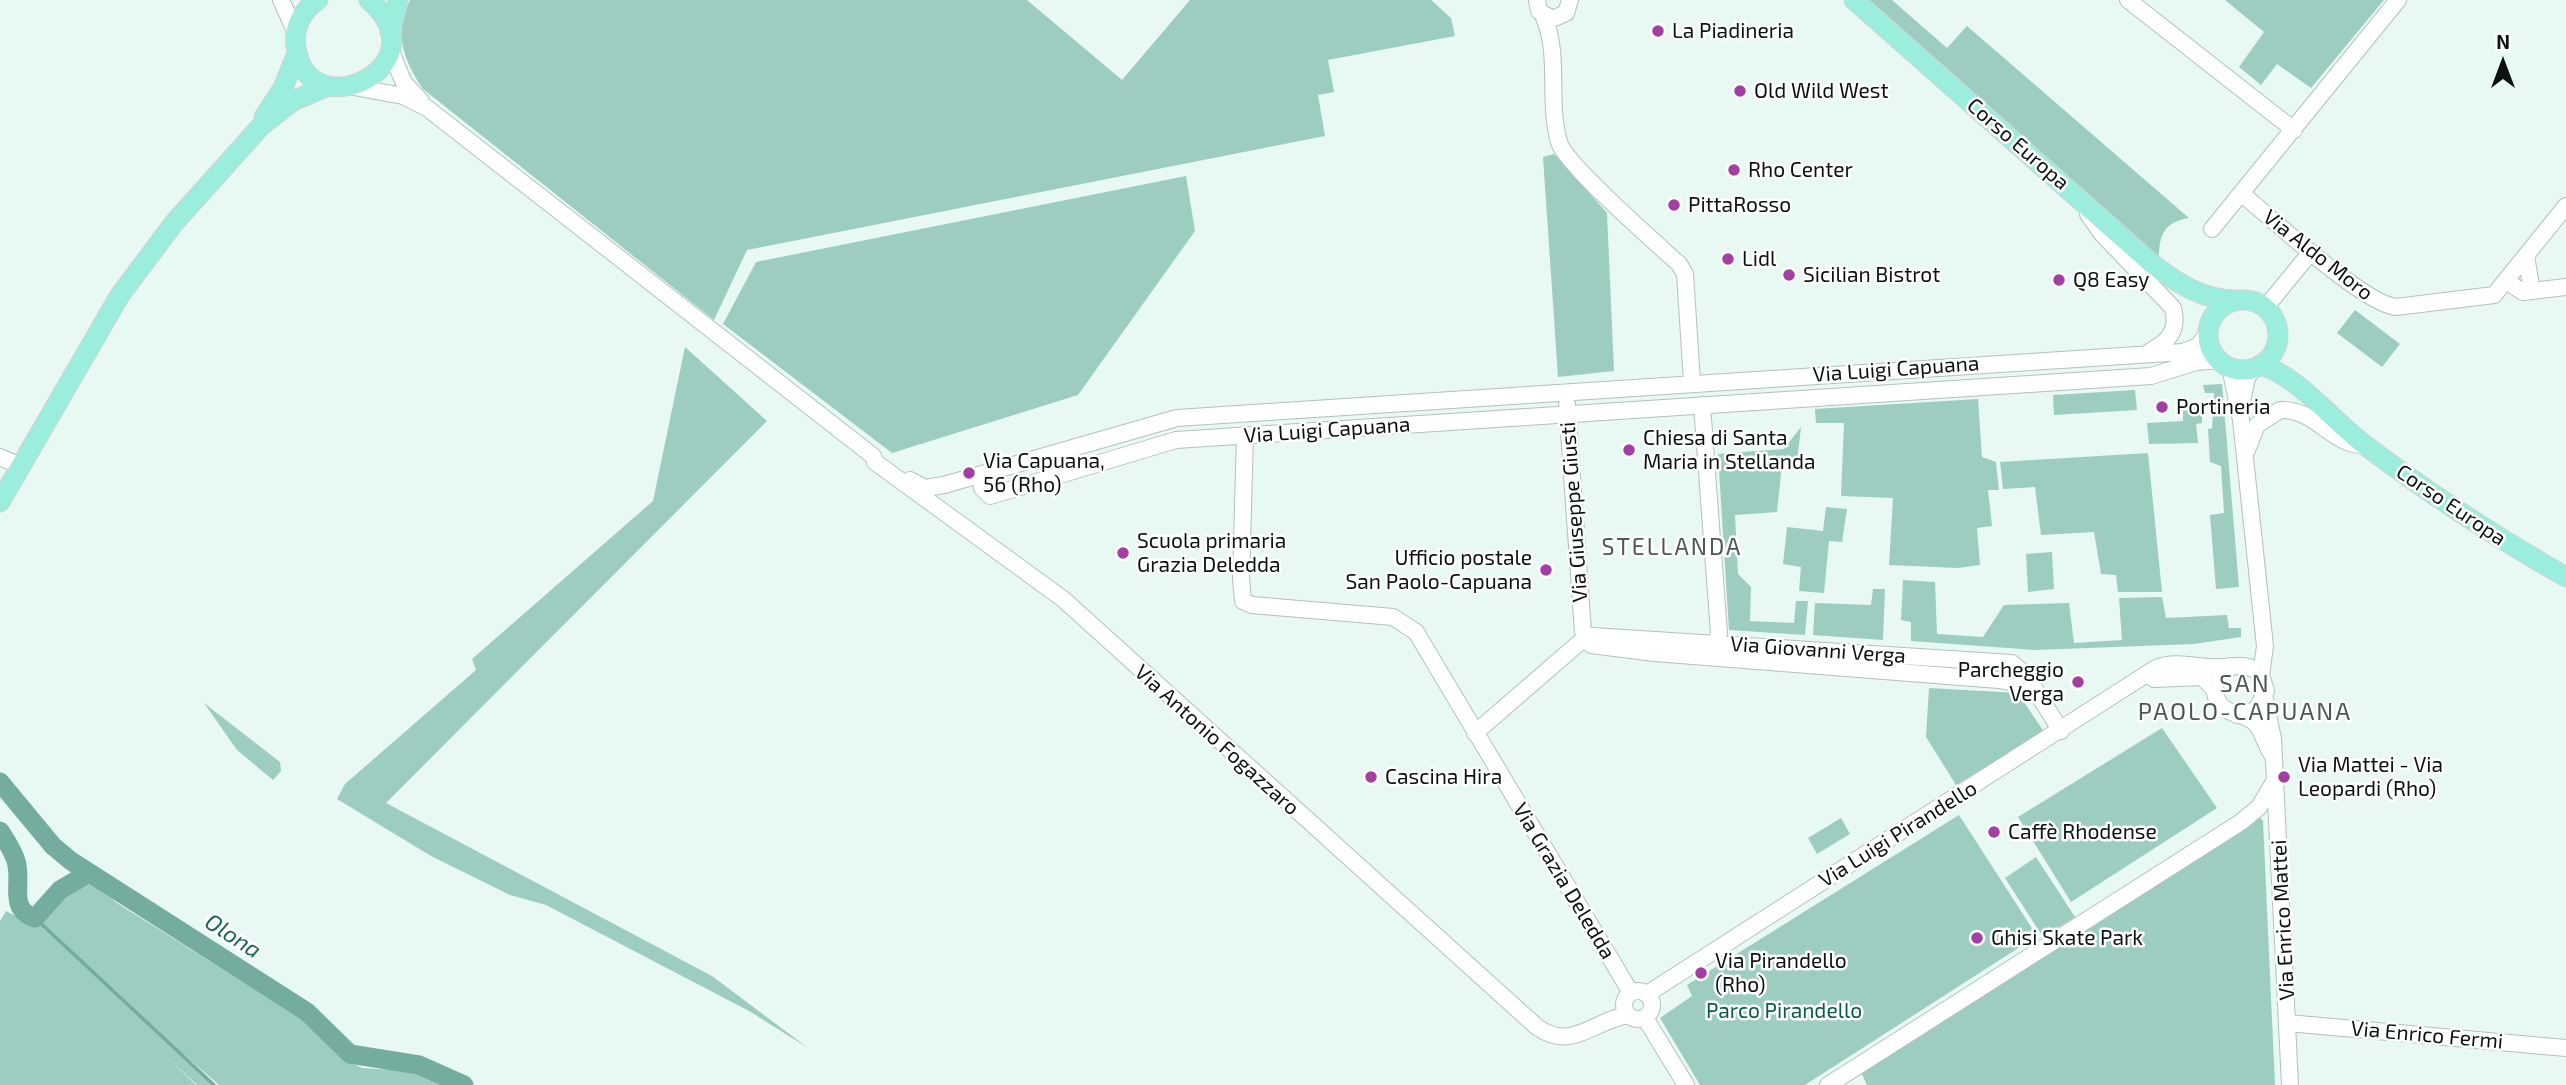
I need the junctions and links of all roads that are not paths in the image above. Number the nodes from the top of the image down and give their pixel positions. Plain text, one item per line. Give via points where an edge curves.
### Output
1 (281, 0) edge
2 (318, 0) edge
3 (369, 0) edge
4 (398, 0) edge
5 (1854, 0) edge
6 (2129, 0) edge
7 (2399, 0) edge
8 (1540, 7) edge
9 (1568, 7) edge
10 (390, 41) junction
11 (296, 43) junction
12 (1553, 51) junction
13 (328, 86) junction
14 (354, 87) junction
15 (427, 108) junction
16 (261, 126) junction
17 (2294, 130) junction
18 (2076, 194) junction
19 (2242, 194) junction
20 (2566, 206) edge
21 (2212, 229) dead end
22 (2311, 252) junction
23 (2526, 256) junction
24 (2506, 282) junction
25 (2184, 287) junction
26 (2537, 287) junction
27 (2566, 287) edge
28 (2481, 298) junction
29 (2235, 300) junction
30 (2265, 308) junction
31 (2209, 327) junction
32 (2278, 338) junction
33 (2147, 353) junction
34 (2092, 356) junction
35 (2014, 361) junction
36 (2224, 363) junction
37 (2257, 366) junction
38 (2098, 379) junction
39 (1694, 382) junction
40 (2014, 384) junction
41 (1566, 391) junction
42 (2310, 397) junction
43 (1699, 405) junction
44 (2240, 410) junction
45 (1567, 413) junction
46 (1245, 436) junction
47 (2364, 444) junction
48 (873, 456) junction
49 (2246, 456) junction
50 (0, 457) edge
51 (20, 466) junction
52 (980, 476) junction
53 (944, 485) junction
54 (0, 502) edge
55 (951, 520) junction
56 (2566, 577) edge
57 (2261, 628) junction
58 (1586, 639) junction
59 (1714, 650) junction
60 (2234, 665) junction
61 (2148, 675) junction
62 (2262, 675) junction
63 (2215, 690) junction
64 (2265, 699) junction
65 (2237, 715) junction
66 (2061, 731) junction
67 (1475, 733) junction
68 (2273, 755) junction
69 (2275, 780) junction
70 (1630, 993) junction
71 (1647, 994) junction
72 (1628, 1015) junction
73 (1645, 1018) junction
74 (2288, 1023) junction
75 (2566, 1048) edge
76 (1851, 1070) junction
77 (1686, 1085) edge
78 (1828, 1085) edge
79 (1859, 1085) edge
80 (2290, 1085) edge

1 - 11 street
2 - 11 main road via 301,18
3 - 10 main road via 380,10
4 - 10 main road
5 - 18 main road, Corso Europa
6 - 17 street
7 - 17 street, Via Aldo Moro
8 - 9 street via 1557,18
8 - 12 street
9 - 12 street via 1557,28
10 - 14 main road via 378,73
10 - 15 street via 404,83
11 - 13 main road via 304,68
11 - 16 main road via 283,88
12 - 39 street via 1554,110 1565,156 1685,274
13 - 14 main road
13 - 16 main road via 293,101
14 - 15 street via 403,96
15 - 48 street
16 - 51 main road via 174,223 120,295
17 - 19 street, Via Aldo Moro
18 - 25 main road, Corso Europa
18 - 33 street via 2102,234 2173,308 2176,318 2169,339
19 - 21 street, Via Aldo Moro
19 - 22 street, Via Aldo Moro
20 - 23 street
22 - 28 street, Via Aldo Moro via 2381,305 2407,307
22 - 30 street
23 - 24 street
23 - 26 street
24 - 26 street, Via Aldo Moro via 2523,292
24 - 28 street, Via Aldo Moro via 2494,295
25 - 29 main road, Corso Europa
25 - 31 main road, Corso Europa via 2201,302
26 - 27 street, Via Aldo Moro
26 - 28 street, Via Aldo Moro via 2501,299
29 - 30 main road via 2250,300
29 - 31 main road via 2217,311
30 - 32 main road via 2277,326
31 - 33 street, Via Luigi Capuana via 2193,349
31 - 36 main road via 2209,345
32 - 37 main road via 2270,356
32 - 42 main road, Corso Europa
33 - 34 street, Via Luigi Capuana
34 - 35 street, Via Luigi Capuana
34 - 38 street via 2104,365
35 - 39 street, Via Luigi Capuana
35 - 40 street, Via Luigi Capuana
36 - 37 main road
36 - 38 street, Via Luigi Capuana via 2196,362 2151,376
36 - 44 street
37 - 42 main road, Corso Europa via 2283,372
37 - 44 street via 2244,387
38 - 40 street, Via Luigi Capuana
39 - 41 street, Via Luigi Capuana
39 - 43 street
40 - 43 street, Via Luigi Capuana
41 - 45 street, Via Giuseppe Giusti
41 - 52 street, Via Luigi Capuana via 1177,418
42 - 47 main road, Corso Europa
43 - 45 street, Via Luigi Capuana
43 - 59 street via 1719,633
44 - 49 street
45 - 46 street, Via Luigi Capuana
45 - 58 street, Via Giuseppe Giusti
46 - 52 street, Via Luigi Capuana via 1176,440 990,496 982,488
46 - 67 street, Via Grazia Deledda via 1243,601 1401,620 1416,632
47 - 49 street via 2349,445 2305,414 2280,410 2257,425
47 - 56 main road, Corso Europa via 2434,497
48 - 53 street via 919,487
48 - 55 street, Via Antonio Fogazzaro
49 - 57 street
50 - 51 street
51 - 54 main road
52 - 53 street, Via Luigi Capuana
53 - 55 street
55 - 72 street, Via Antonio Fogazzaro via 1063,599 1537,1027 1550,1035 1570,1037
57 - 60 street via 2256,653
57 - 62 street via 2265,646
58 - 59 street, Via Giovanni Verga
58 - 67 street
59 - 66 street, Via Giovanni Verga via 2032,686
60 - 61 street, Via Luigi Pirandello via 2165,665
60 - 62 street via 2251,666
60 - 63 street via 2219,676
61 - 63 street via 2154,679 2202,677
61 - 66 street, Via Luigi Pirandello
62 - 64 street
63 - 65 street via 2220,704
64 - 65 street via 2256,710
64 - 68 street, Via Enrico Mattei
65 - 68 street, Via Enrico Mattei via 2255,723
66 - 71 street, Via Luigi Pirandello
67 - 70 street, Via Grazia Deledda
68 - 69 street, Via Enrico Mattei
69 - 74 street, Via Enrico Mattei
69 - 76 street via 2259,807 2241,822
70 - 71 street
70 - 72 street via 1625,1001
71 - 73 street via 1653,1006
72 - 73 street
73 - 77 street
74 - 75 street, Via Enrico Fermi
74 - 80 street, Via Enrico Mattei
76 - 78 street
76 - 79 street

